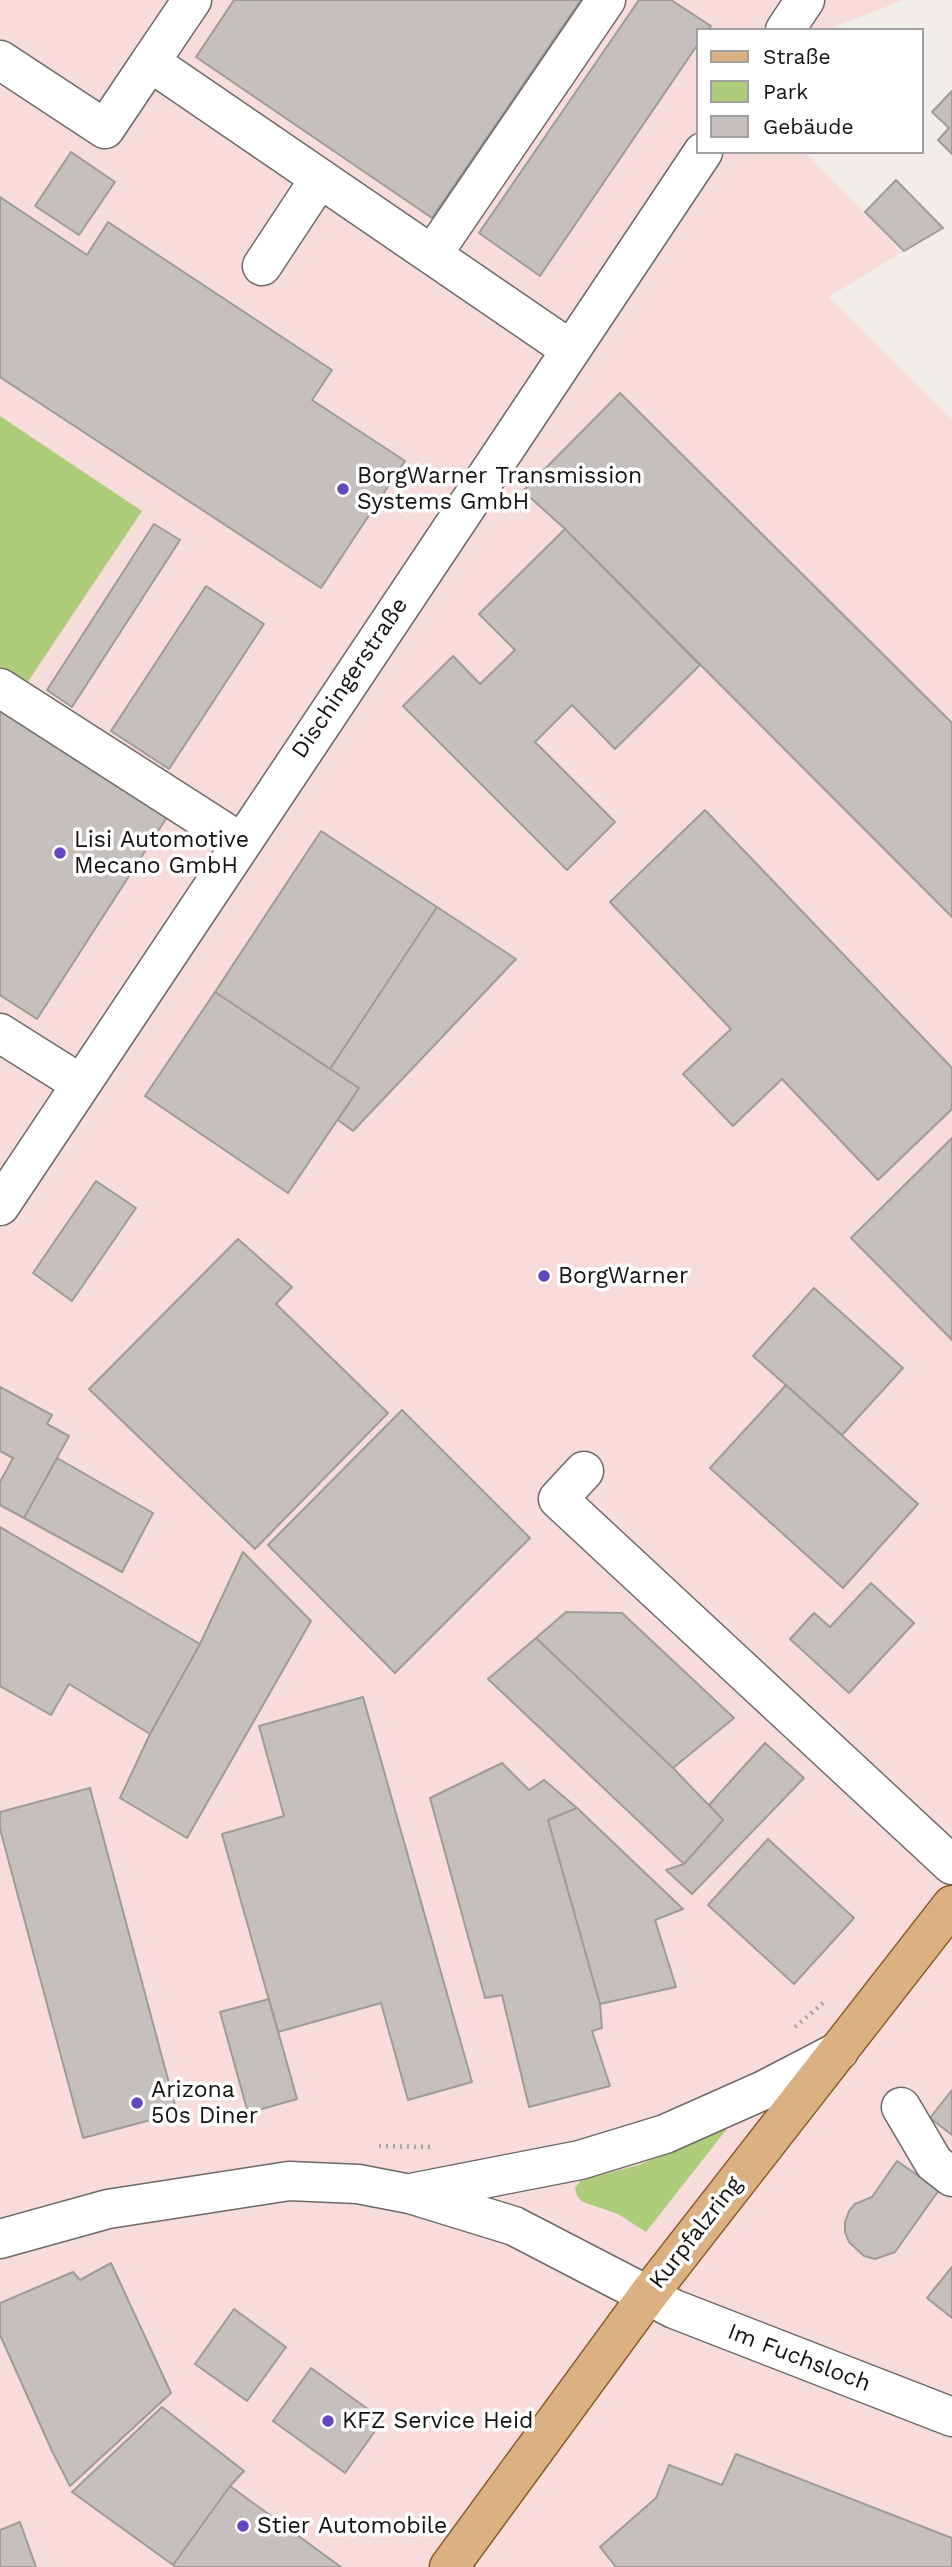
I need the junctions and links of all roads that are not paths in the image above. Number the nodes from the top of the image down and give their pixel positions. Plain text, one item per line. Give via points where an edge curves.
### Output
1 (192, 0) edge
2 (606, 0) edge
3 (805, 0) edge
4 (786, 28) edge
5 (0, 60) edge
6 (150, 61) junction
7 (702, 154) edge
8 (320, 178) junction
9 (432, 255) junction
10 (262, 266) dead end
11 (571, 349) junction
12 (0, 688) edge
13 (240, 842) junction
14 (0, 1033) edge
15 (81, 1084) junction
16 (0, 1206) edge
17 (584, 1471) dead end
18 (952, 1866) edge
19 (952, 1905) edge
20 (839, 2051) junction
21 (901, 2107) dead end
22 (952, 2178) edge
23 (410, 2193) junction
24 (0, 2239) edge
25 (648, 2295) junction
26 (952, 2417) edge
27 (449, 2567) edge

1 - 6 street
2 - 9 street
3 - 4 street
5 - 6 street via 105,130
6 - 8 street
7 - 11 street, Dischingerstraße
8 - 9 street
8 - 10 street
9 - 11 street
11 - 13 street, Dischingerstraße
12 - 13 street
13 - 15 street, Dischingerstraße
14 - 15 street
15 - 16 street, Dischingerstraße
17 - 18 street via 558,1499
19 - 20 main road, Kurpfalzring
20 - 23 street via 665,2134 580,2160
20 - 25 main road, Kurpfalzring
21 - 22 street via 934,2163
23 - 24 street via 358,2184 289,2181 108,2209
23 - 25 street, Im Fuchsloch via 514,2227
25 - 26 street, Im Fuchsloch
25 - 27 main road, Kurpfalzring

